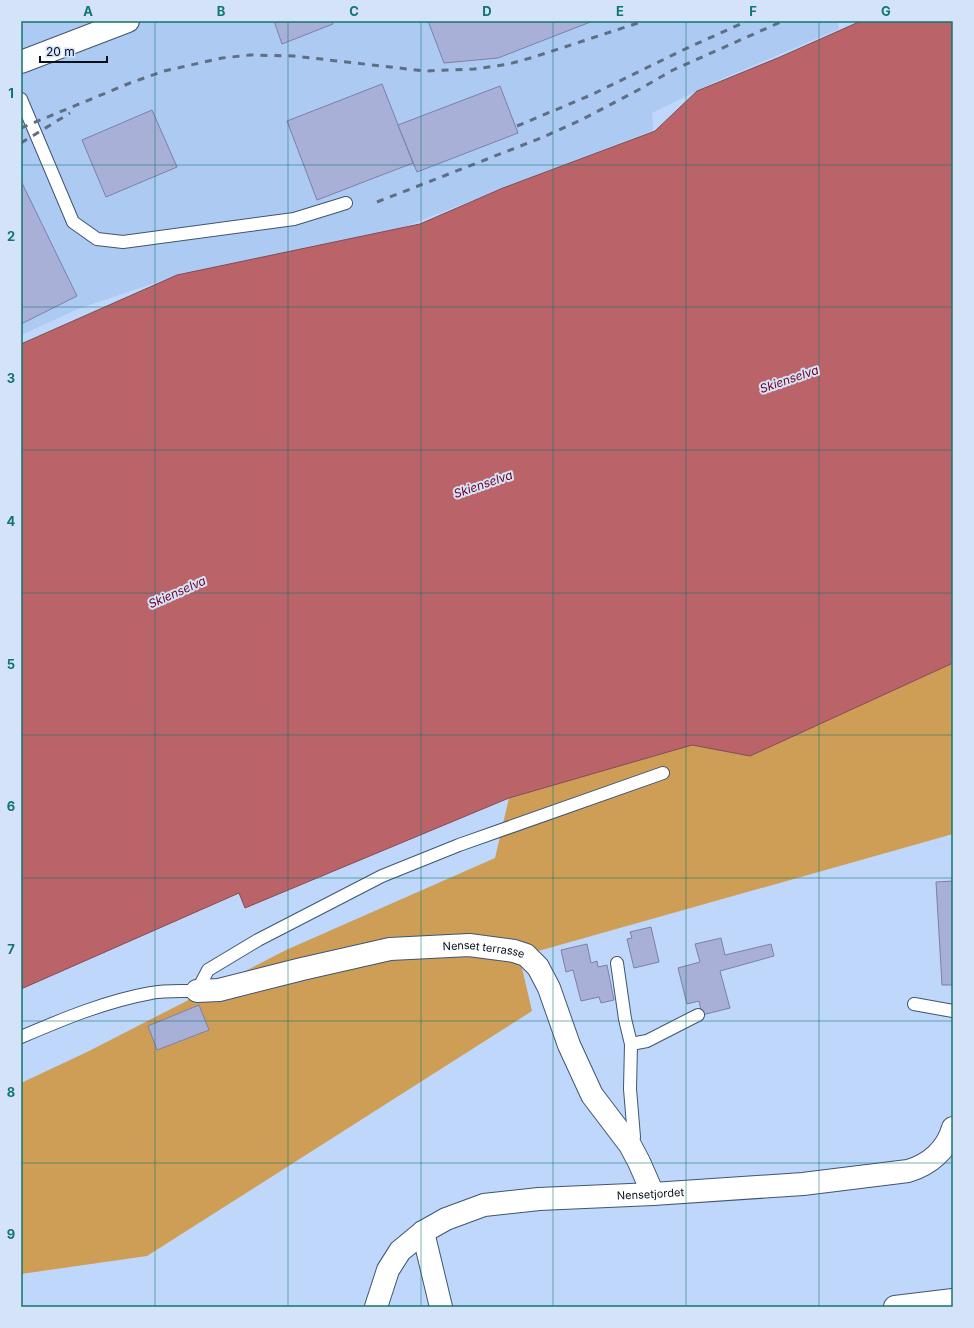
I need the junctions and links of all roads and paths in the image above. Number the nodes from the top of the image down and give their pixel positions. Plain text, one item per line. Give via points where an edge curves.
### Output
1 (128, 21) edge
2 (21, 62) edge
3 (21, 99) edge
4 (346, 203) dead end
5 (662, 773) dead end
6 (617, 964) dead end
7 (197, 991) junction
8 (914, 1004) dead end
9 (953, 1011) edge
10 (698, 1015) dead end
11 (21, 1037) edge
12 (631, 1044) junction
13 (953, 1128) edge
14 (630, 1144) junction
15 (653, 1194) junction
16 (423, 1232) junction
17 (953, 1300) edge
18 (376, 1307) edge
19 (442, 1307) edge
20 (895, 1307) edge

1 - 2 street
3 - 4 lane via 73,222 97,239 123,242 294,219
5 - 7 lane via 459,845 382,876 258,940 208,970
6 - 12 lane
7 - 11 lane via 152,992 116,1001
7 - 14 street, Nenset terrasse via 219,990 390,949 469,945 526,955 538,967 549,988 569,1045 592,1095
8 - 9 lane
10 - 12 lane via 647,1041
12 - 14 lane via 630,1089 634,1137
13 - 15 street, Nensetjordet via 951,1137 930,1162 908,1171 803,1184
14 - 15 street, Nenset terrasse
15 - 16 street, Nensetjordet via 539,1199 484,1205 446,1219
16 - 18 street, Nensetjordet via 400,1251 388,1270
16 - 19 street
17 - 20 street

